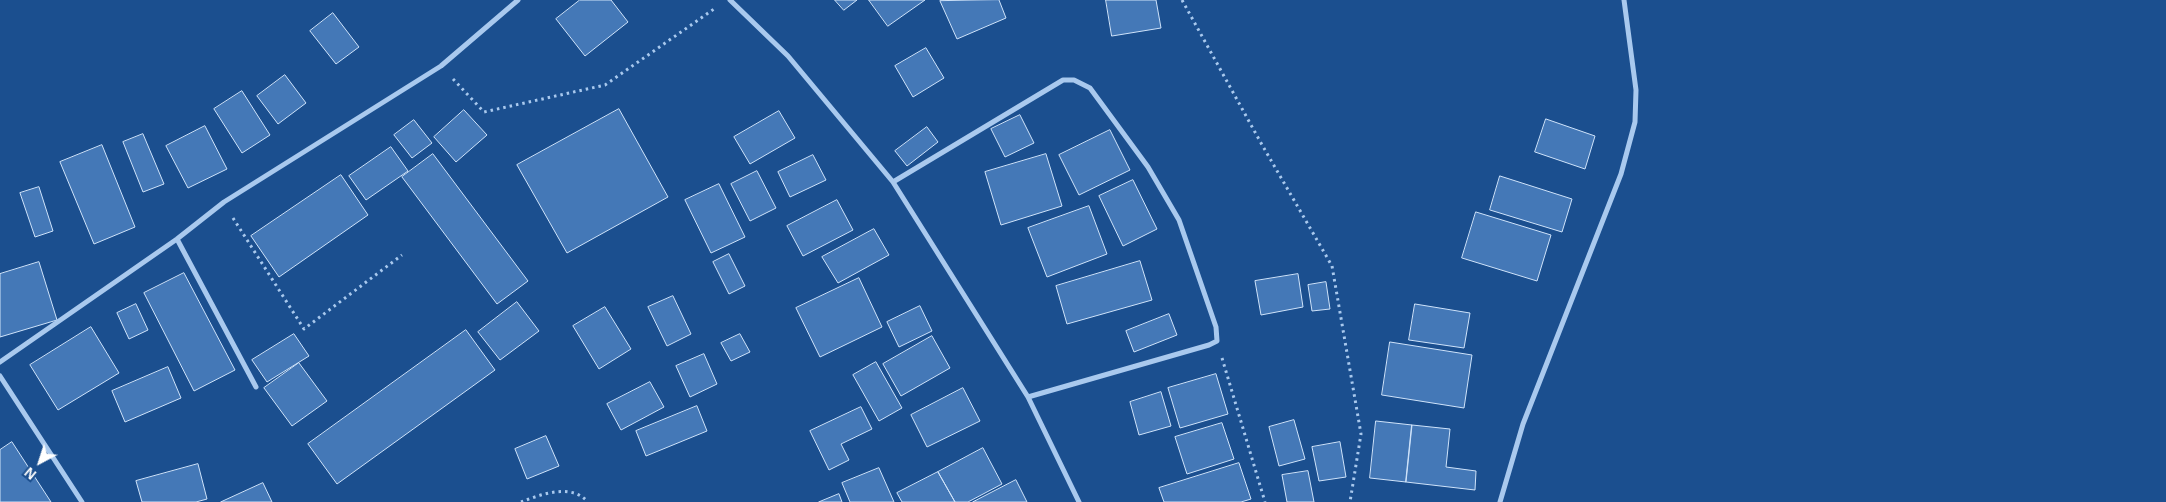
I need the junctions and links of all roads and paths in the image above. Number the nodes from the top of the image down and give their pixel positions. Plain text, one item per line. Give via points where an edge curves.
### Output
1 (518, 0) edge
2 (730, 0) edge
3 (1182, 0) edge
4 (1624, 0) edge
5 (719, 6) dead end
6 (441, 66) junction
7 (893, 182) junction
8 (224, 202) junction
9 (177, 239) junction
10 (402, 255) dead end
11 (1217, 340) junction
12 (0, 362) edge
13 (0, 376) edge
14 (256, 387) dead end
15 (1028, 397) junction
16 (82, 502) edge
17 (521, 502) edge
18 (588, 502) edge
19 (1079, 502) edge
20 (1265, 502) edge
21 (1350, 502) edge
22 (1500, 502) edge

1 - 6 street
2 - 7 street via 788,56
3 - 21 path via 1332,266 1361,434
4 - 22 street via 1636,90 1635,122 1621,174 1523,424
5 - 6 path via 605,84 484,112
6 - 8 street
7 - 11 street via 1063,80 1074,80 1090,88 1148,167 1179,220 1216,327
7 - 15 street
8 - 9 street
8 - 10 path via 304,330
9 - 12 street
9 - 14 street
11 - 15 street
11 - 20 path
13 - 16 street
15 - 19 street
17 - 18 path via 558,490 583,496

